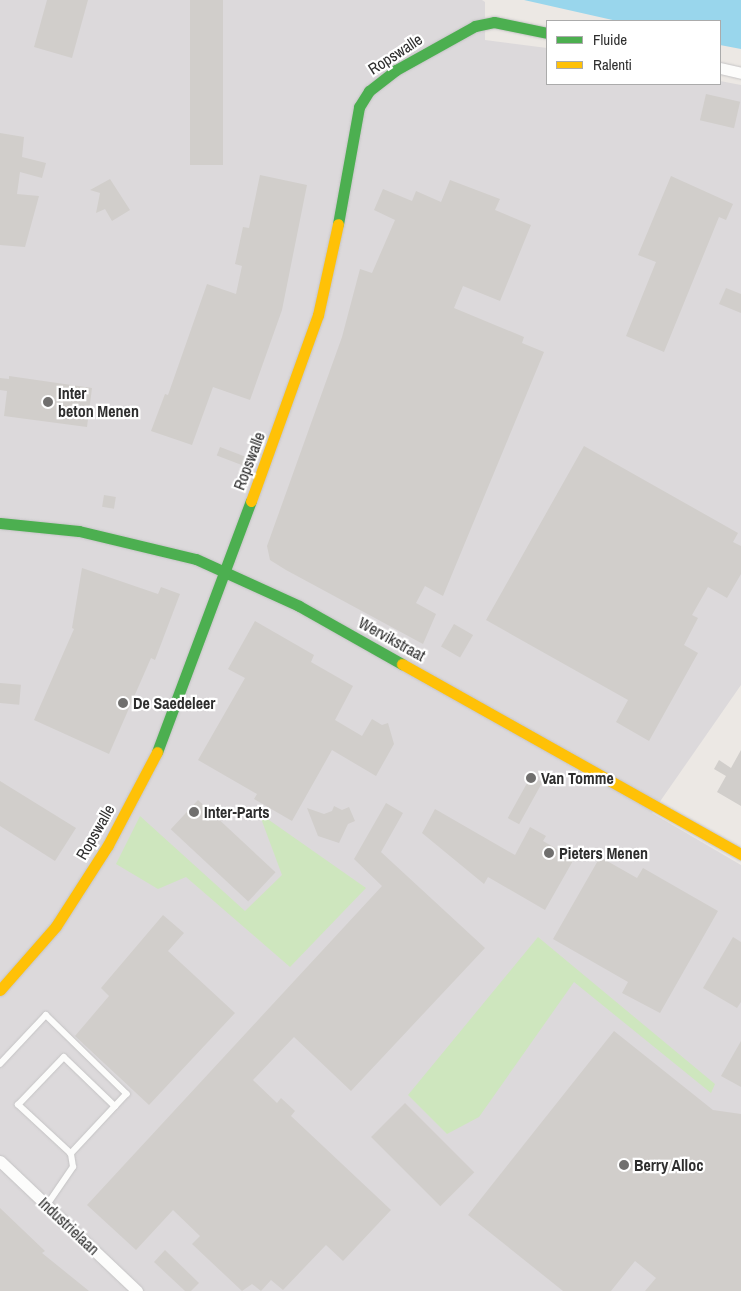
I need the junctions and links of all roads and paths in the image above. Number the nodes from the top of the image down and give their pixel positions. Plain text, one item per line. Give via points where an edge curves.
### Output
1 (546, 33) edge
2 (721, 68) edge
3 (741, 73) edge
4 (0, 523) edge
5 (224, 572) junction
6 (741, 854) edge
7 (0, 990) edge
8 (0, 1064) edge
9 (115, 1106) junction
10 (71, 1154) junction
11 (0, 1161) edge
12 (47, 1205) junction
13 (137, 1291) edge

1 - 5 street, Ropswalle via 494,22 474,26 396,70 369,91 359,107 332,260 318,315
2 - 3 street
4 - 5 street, Wervikstraat via 79,531 134,542 196,559
5 - 6 street, Wervikstraat via 299,606
5 - 7 street, Ropswalle via 191,668 154,760 113,836 56,926
8 - 9 lane via 46,1015 127,1094
9 - 10 lane
9 - 10 lane via 64,1057 18,1105
10 - 12 lane via 73,1167
11 - 12 street, Industrielaan
12 - 13 street, Industrielaan

